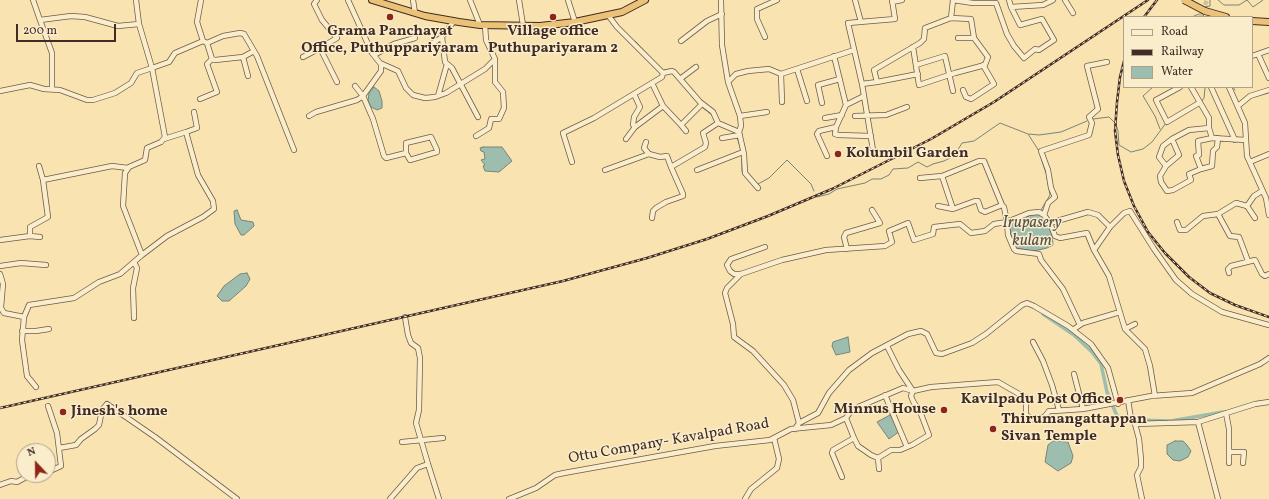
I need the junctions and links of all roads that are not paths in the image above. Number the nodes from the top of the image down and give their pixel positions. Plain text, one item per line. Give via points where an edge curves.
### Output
1 (33, 0) edge
2 (136, 0) edge
3 (201, 0) edge
4 (317, 0) edge
5 (348, 0) edge
6 (372, 0) edge
7 (413, 0) edge
8 (470, 0) edge
9 (519, 0) edge
10 (568, 0) edge
11 (645, 0) edge
12 (721, 0) edge
13 (778, 0) edge
14 (855, 0) edge
15 (902, 0) edge
16 (953, 0) edge
17 (1009, 0) edge
18 (1053, 0) edge
19 (1065, 0) edge
20 (1184, 0) edge
21 (892, 1) edge
22 (1012, 7) junction
23 (415, 13) junction
24 (1073, 13) dead end
25 (722, 14) junction
26 (608, 15) junction
27 (1223, 16) edge
28 (951, 18) junction
29 (40, 20) junction
30 (454, 21) junction
31 (1253, 21) edge
32 (575, 22) junction
33 (861, 22) junction
34 (1269, 22) edge
35 (139, 24) junction
36 (483, 25) junction
37 (523, 25) junction
38 (765, 37) dead end
39 (415, 38) dead end
40 (442, 38) junction
41 (958, 38) dead end
42 (974, 38) junction
43 (681, 41) dead end
44 (205, 42) junction
45 (913, 47) junction
46 (320, 48) junction
47 (423, 50) dead end
48 (854, 50) junction
49 (1269, 50) edge
50 (254, 51) junction
51 (1258, 54) junction
52 (374, 55) junction
53 (834, 56) junction
54 (1253, 56) edge
55 (243, 57) junction
56 (303, 57) dead end
57 (212, 59) junction
58 (494, 59) junction
59 (1107, 62) dead end
60 (381, 64) junction
61 (447, 64) junction
62 (916, 65) junction
63 (983, 66) junction
64 (696, 67) dead end
65 (152, 68) junction
66 (797, 69) junction
67 (663, 73) junction
68 (781, 74) junction
69 (918, 74) junction
70 (949, 75) junction
71 (248, 76) dead end
72 (1269, 78) edge
73 (680, 79) junction
74 (840, 79) junction
75 (337, 82) dead end
76 (728, 82) junction
77 (877, 82) junction
78 (460, 83) junction
79 (652, 83) junction
80 (862, 84) junction
81 (355, 86) dead end
82 (1178, 88) edge
83 (1192, 88) edge
84 (1211, 88) edge
85 (1229, 88) edge
86 (52, 89) junction
87 (963, 90) dead end
88 (1269, 90) edge
89 (0, 91) edge
90 (953, 91) dead end
91 (634, 94) junction
92 (363, 96) junction
93 (438, 96) junction
94 (864, 96) junction
95 (200, 99) dead end
96 (807, 101) dead end
97 (782, 102) dead end
98 (822, 103) dead end
99 (1199, 103) junction
100 (702, 104) junction
101 (846, 105) junction
102 (663, 106) junction
103 (1238, 106) junction
104 (907, 107) dead end
105 (194, 112) dead end
106 (767, 112) dead end
107 (842, 115) junction
108 (309, 116) dead end
109 (478, 116) dead end
110 (740, 116) junction
111 (856, 116) dead end
112 (868, 116) junction
113 (825, 118) dead end
114 (718, 123) junction
115 (681, 125) junction
116 (836, 127) junction
117 (635, 128) junction
118 (1209, 128) junction
119 (686, 131) dead end
120 (186, 132) junction
121 (739, 134) junction
122 (476, 136) dead end
123 (872, 136) junction
124 (722, 138) dead end
125 (1212, 138) junction
126 (1218, 138) junction
127 (164, 139) junction
128 (626, 139) dead end
129 (1172, 140) junction
130 (1235, 140) junction
131 (1246, 140) junction
132 (646, 142) dead end
133 (294, 150) dead end
134 (874, 150) dead end
135 (406, 152) junction
136 (743, 152) junction
137 (649, 154) junction
138 (1269, 154) edge
139 (827, 156) dead end
140 (572, 162) dead end
141 (1250, 162) junction
142 (39, 166) dead end
143 (1166, 166) junction
144 (671, 167) junction
145 (128, 168) junction
146 (1201, 169) junction
147 (605, 170) dead end
148 (697, 170) dead end
149 (942, 176) junction
150 (920, 178) dead end
151 (43, 180) junction
152 (756, 187) dead end
153 (1262, 191) junction
154 (1002, 205) junction
155 (938, 206) dead end
156 (1247, 206) junction
157 (953, 209) junction
158 (872, 210) dead end
159 (1218, 214) junction
160 (1044, 215) junction
161 (1269, 215) edge
162 (652, 218) dead end
163 (1255, 218) dead end
164 (1007, 222) junction
165 (1177, 222) dead end
166 (1050, 223) junction
167 (1110, 227) junction
168 (30, 236) junction
169 (40, 237) dead end
170 (0, 240) edge
171 (766, 247) dead end
172 (847, 250) junction
173 (1094, 250) junction
174 (142, 255) junction
175 (1248, 261) junction
176 (134, 262) junction
177 (46, 264) dead end
178 (0, 266) edge
179 (1229, 273) dead end
180 (0, 274) edge
181 (741, 274) junction
182 (1269, 274) edge
183 (2, 310) edge
184 (1120, 312) junction
185 (24, 317) junction
186 (405, 317) dead end
187 (134, 318) dead end
188 (1135, 324) dead end
189 (1080, 325) junction
190 (1269, 325) edge
191 (49, 329) dead end
192 (1125, 329) junction
193 (1074, 330) junction
194 (22, 331) junction
195 (1033, 342) dead end
196 (887, 346) junction
197 (1269, 358) edge
198 (1074, 374) dead end
199 (36, 387) dead end
200 (913, 390) junction
201 (885, 395) junction
202 (1155, 396) junction
203 (1128, 400) junction
204 (1269, 402) edge
205 (1118, 404) junction
206 (48, 406) dead end
207 (1083, 409) junction
208 (1059, 410) junction
209 (1226, 413) junction
210 (846, 418) junction
211 (1198, 422) junction
212 (799, 423) junction
213 (1134, 424) junction
214 (795, 429) junction
215 (443, 438) dead end
216 (774, 438) junction
217 (854, 438) junction
218 (421, 441) junction
219 (402, 442) dead end
220 (907, 447) junction
221 (59, 448) junction
222 (1228, 452) junction
223 (878, 458) junction
224 (1229, 463) dead end
225 (1243, 463) dead end
226 (428, 464) junction
227 (56, 468) edge
228 (879, 469) dead end
229 (842, 478) dead end
230 (16, 482) edge
231 (0, 485) edge
232 (237, 499) edge
233 (390, 499) edge
234 (439, 499) edge
235 (509, 499) edge
236 (744, 499) edge
237 (1142, 499) edge
238 (1218, 499) edge

1 - 29 street
2 - 35 street
3 - 44 street via 197,22
4 - 46 street via 314,4 322,20 337,38
5 - 52 street
6 - 23 highway
7 - 23 street
8 - 36 street
9 - 37 street
10 - 32 street
11 - 26 highway via 622,12
12 - 25 street
13 - 38 street via 757,9
14 - 33 street
15 - 21 street
16 - 22 street via 996,3 1007,34 1024,58 1035,49 1039,50 1054,40 1042,19 1020,25
16 - 28 street
17 - 22 street
18 - 22 street via 1043,5
19 - 24 street
20 - 27 highway, bridge
21 - 33 street via 895,19
23 - 30 highway
25 - 43 street via 707,21
25 - 76 street via 722,45
26 - 32 highway
26 - 67 street
28 - 42 street via 971,19
28 - 45 street via 925,28 924,39
29 - 35 street via 71,16 118,26
29 - 86 street via 52,53
30 - 36 highway
30 - 40 street
31 - 34 highway
32 - 37 highway
33 - 48 street via 848,24
35 - 65 street
36 - 37 highway
36 - 58 street
39 - 52 street via 394,44
40 - 47 street
40 - 61 street
41 - 42 street
42 - 63 street via 988,57
44 - 50 street via 242,33
44 - 57 street
44 - 65 street via 175,53 169,62
45 - 62 street
45 - 77 street via 874,70
46 - 56 street
46 - 75 street
48 - 53 street
48 - 80 street
49 - 51 street
50 - 55 street
50 - 133 street
51 - 54 street
51 - 72 street
52 - 60 street
53 - 66 street
53 - 74 street
55 - 57 street
55 - 71 street
57 - 95 street via 207,64 217,92
58 - 78 street via 485,69
58 - 122 street via 495,82 504,92 504,108 499,119 491,119 489,128
59 - 160 street via 1087,66 1098,109 1089,117 1092,123 1089,135 1041,151 1055,197 1048,203
60 - 92 street via 381,71
60 - 93 street via 398,71 406,88 413,95 425,98
61 - 78 street
61 - 93 street
62 - 69 street
62 - 70 street via 945,56
63 - 70 street
63 - 87 street via 994,84 971,99 966,97
64 - 73 street
65 - 86 street via 137,73 131,83 114,93 93,100
65 - 127 street via 165,131
66 - 68 street
66 - 96 street
67 - 73 street via 672,71
67 - 79 street via 662,77
68 - 76 street via 769,69 748,71 736,74
68 - 97 street
69 - 70 street via 919,85
69 - 77 street
70 - 90 street
73 - 100 street
74 - 98 street via 818,85
74 - 101 street
76 - 110 street
77 - 80 street
78 - 93 street
78 - 109 street
79 - 91 street
79 - 102 street
80 - 94 street
81 - 92 street
82 - 99 street via 1156,100 1167,122
83 - 99 street
84 - 130 street
85 - 103 street
86 - 89 street via 40,89 30,85
88 - 103 street via 1250,96
91 - 117 street via 640,107 634,117
91 - 140 street via 563,133
92 - 108 street
92 - 135 street via 384,156 386,158
94 - 101 street
94 - 112 street
99 - 118 street via 1209,118
100 - 114 street via 712,112
100 - 115 street
101 - 107 street
102 - 115 street
102 - 117 street
103 - 131 street via 1247,130
104 - 112 street via 886,115
105 - 120 street via 197,128
106 - 110 street
107 - 113 street
107 - 116 street
110 - 121 street
111 - 112 street
112 - 123 street
114 - 121 street
114 - 144 street via 703,133 706,143 704,147
115 - 119 street
116 - 123 street via 835,134 838,135
116 - 139 street via 819,131 817,134
117 - 128 street
118 - 125 street
118 - 129 street via 1188,130
120 - 127 street
120 - 174 street via 198,175 213,202 214,209 167,236
121 - 124 street
121 - 136 street
123 - 134 street
125 - 126 street
125 - 146 street via 1198,141 1199,155 1196,156
126 - 130 street
126 - 146 street via 1218,147 1213,151 1212,166
127 - 145 street via 147,148 146,160
129 - 143 street via 1179,155
129 - 143 street via 1163,146 1159,157
130 - 131 street
131 - 141 street via 1245,149
132 - 137 street via 644,148
135 - 135 street via 410,160 437,152 434,138 431,136 406,143
136 - 148 street
136 - 152 street via 745,174
137 - 144 street via 667,156
137 - 147 street
138 - 141 street
141 - 153 street
142 - 151 street
143 - 146 street via 1160,176 1167,191 1191,180 1189,174
144 - 162 street via 684,194 656,208
145 - 151 street via 112,166
145 - 174 street via 124,178 123,206
149 - 150 street
149 - 154 street via 979,161 984,162
149 - 157 street
151 - 168 street via 48,217 30,227
153 - 156 street via 1254,196
153 - 161 street
154 - 157 street via 984,212 978,201 975,201
154 - 164 street
155 - 157 street
156 - 159 street via 1236,203
156 - 163 street
158 - 172 street via 880,223 846,233 844,237
159 - 165 street via 1203,216 1186,230 1180,230
159 - 175 street via 1230,236 1239,237
160 - 164 street via 1039,212 1029,213
160 - 166 street
164 - 172 street via 994,224 985,231 971,233 960,224 934,226 933,234 914,240 908,223 889,231 892,242 885,246
164 - 189 street via 1008,235 1014,249 1039,254 1063,289
166 - 167 street via 1088,212 1098,215
166 - 173 street via 1055,236 1060,238 1087,233
167 - 173 street
167 - 190 street via 1124,213 1130,211 1176,280 1192,294 1222,312
168 - 169 street
168 - 170 street
171 - 181 street via 731,259 727,265 730,270 734,274
172 - 181 street via 826,250 801,255
173 - 184 street via 1109,276
174 - 176 street
175 - 179 street via 1229,267
175 - 182 street via 1255,260 1262,274
176 - 185 street via 120,274 99,282 74,298 29,305
176 - 187 street via 137,268 133,288
177 - 178 street via 21,263
180 - 183 street via 3,284
181 - 212 street via 725,293 734,336 750,348 784,385 793,400
183 - 185 street
184 - 189 street
184 - 192 street
185 - 194 street
186 - 218 street via 408,335 418,348 420,358 419,410 416,424
188 - 192 street
189 - 193 street
191 - 194 street
192 - 202 street via 1145,349
193 - 196 street via 1027,303 972,343 942,354 936,353 927,334 921,331 908,334
193 - 205 street via 1091,344 1104,361
194 - 199 street via 27,376
195 - 208 street via 1043,361
196 - 200 street
196 - 212 street via 849,370 829,392 818,413
197 - 202 street, Ottu Company- Kavalpad Road via 1202,390
198 - 207 street
200 - 201 street, Ottu Company- Kavalpad Road via 903,388
200 - 208 street, Ottu Company- Kavalpad Road via 998,382 1026,398 1026,415 1030,419 1036,421 1048,411
200 - 220 street via 911,396 929,434
201 - 210 street, Ottu Company- Kavalpad Road via 850,411
201 - 220 street
202 - 203 street, Ottu Company- Kavalpad Road
203 - 205 street, Ottu Company- Kavalpad Road
203 - 213 street
204 - 209 street
205 - 207 street, Ottu Company- Kavalpad Road
206 - 221 street
207 - 208 street, Ottu Company- Kavalpad Road
209 - 211 street
209 - 222 street via 1229,430
210 - 214 street, Ottu Company- Kavalpad Road via 831,425
210 - 217 street
211 - 213 street
211 - 238 street
212 - 214 street
213 - 237 street via 1139,439 1141,467 1137,475
214 - 216 street, Ottu Company- Kavalpad Road
215 - 218 street
216 - 235 street, Ottu Company- Kavalpad Road via 564,472 536,488
216 - 236 street via 779,459 777,468
217 - 223 street via 858,446
217 - 229 street via 832,453
218 - 219 street
218 - 226 street
220 - 223 street via 891,450
221 - 227 street via 61,466
221 - 232 street via 76,445 96,430 102,410 107,404 156,437
222 - 224 street
222 - 225 street via 1244,452
223 - 228 street
226 - 233 street via 417,468
226 - 234 street
230 - 231 street

